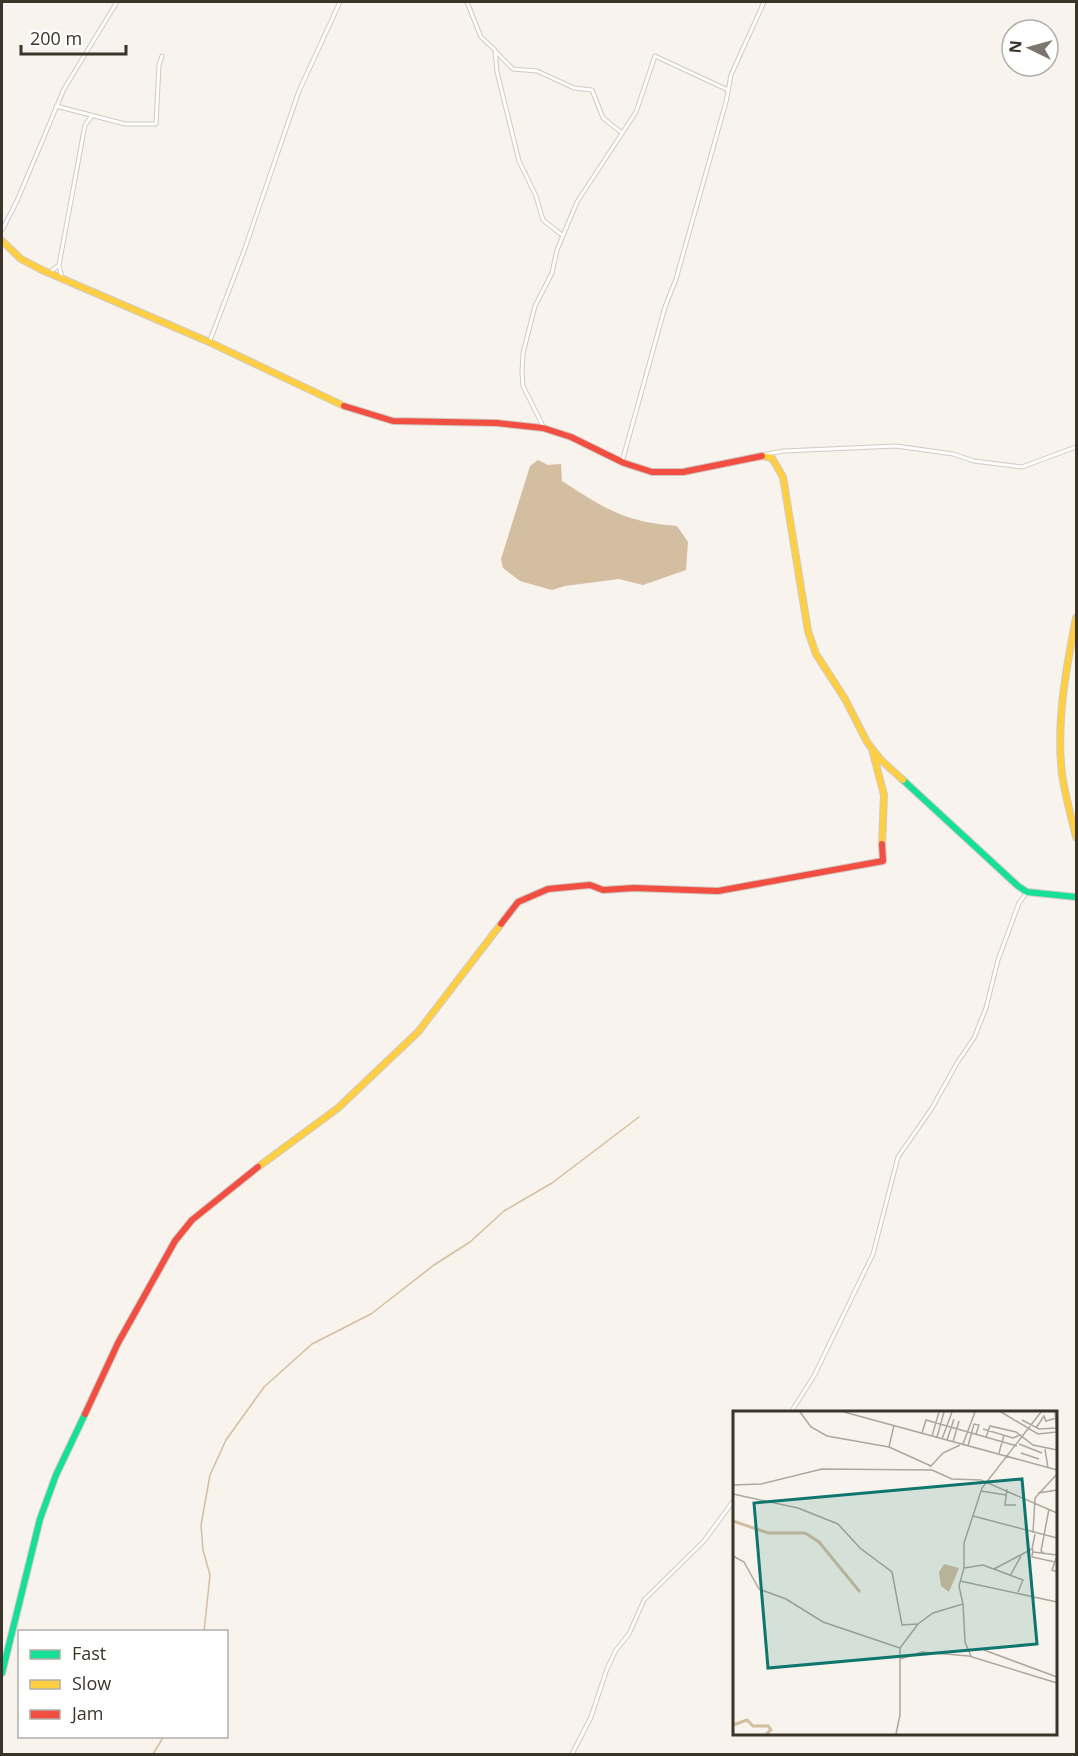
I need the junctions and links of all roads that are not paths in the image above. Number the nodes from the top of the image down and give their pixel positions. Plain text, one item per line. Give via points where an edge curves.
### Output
1 (117, 2) edge
2 (340, 2) edge
3 (467, 2) edge
4 (764, 2) edge
5 (495, 50) junction
6 (162, 56) dead end
7 (728, 90) junction
8 (56, 106) junction
9 (92, 116) junction
10 (622, 133) junction
11 (2, 230) edge
12 (563, 235) junction
13 (2, 241) edge
14 (59, 265) junction
15 (49, 273) junction
16 (62, 280) junction
17 (209, 342) junction
18 (544, 428) junction
19 (1077, 447) edge
20 (760, 455) junction
21 (622, 462) junction
22 (1077, 618) edge
23 (872, 749) junction
24 (1077, 837) edge
25 (1027, 892) junction
26 (1077, 897) edge
27 (792, 1411) edge
28 (733, 1503) edge
29 (2, 1673) edge
30 (572, 1755) edge

1 - 8 street via 79,60
2 - 17 street via 299,91
3 - 5 street via 481,37
4 - 7 street
5 - 10 street via 513,69 537,71 574,88 592,90 603,118
5 - 12 street via 519,161 543,220
6 - 9 street via 156,124 125,124
7 - 10 street via 655,56 636,112
7 - 21 street
8 - 9 street
8 - 11 street
9 - 14 street via 85,125
10 - 12 street via 577,202
12 - 18 street via 552,273 535,306 523,353 523,386
13 - 15 street via 21,259
14 - 15 street
14 - 16 street
15 - 16 street
16 - 17 street
17 - 18 street via 378,417 403,422
18 - 21 street via 575,438
19 - 20 street via 1022,467 896,446
20 - 21 street via 668,474
20 - 23 street via 776,461 783,477 802,611 816,654
22 - 24 street via 1068,657 1061,747 1065,791
23 - 25 street via 890,770
23 - 29 street via 884,795 883,861 718,891 603,890 575,885 524,898 507,913 437,1010 353,1095 257,1166 188,1225 175,1241 118,1343 59,1468 40,1519
25 - 26 street
25 - 27 street via 1019,903 998,960 974,1038 898,1157 873,1254 814,1376
28 - 30 street via 704,1541 644,1600 607,1669 591,1717

